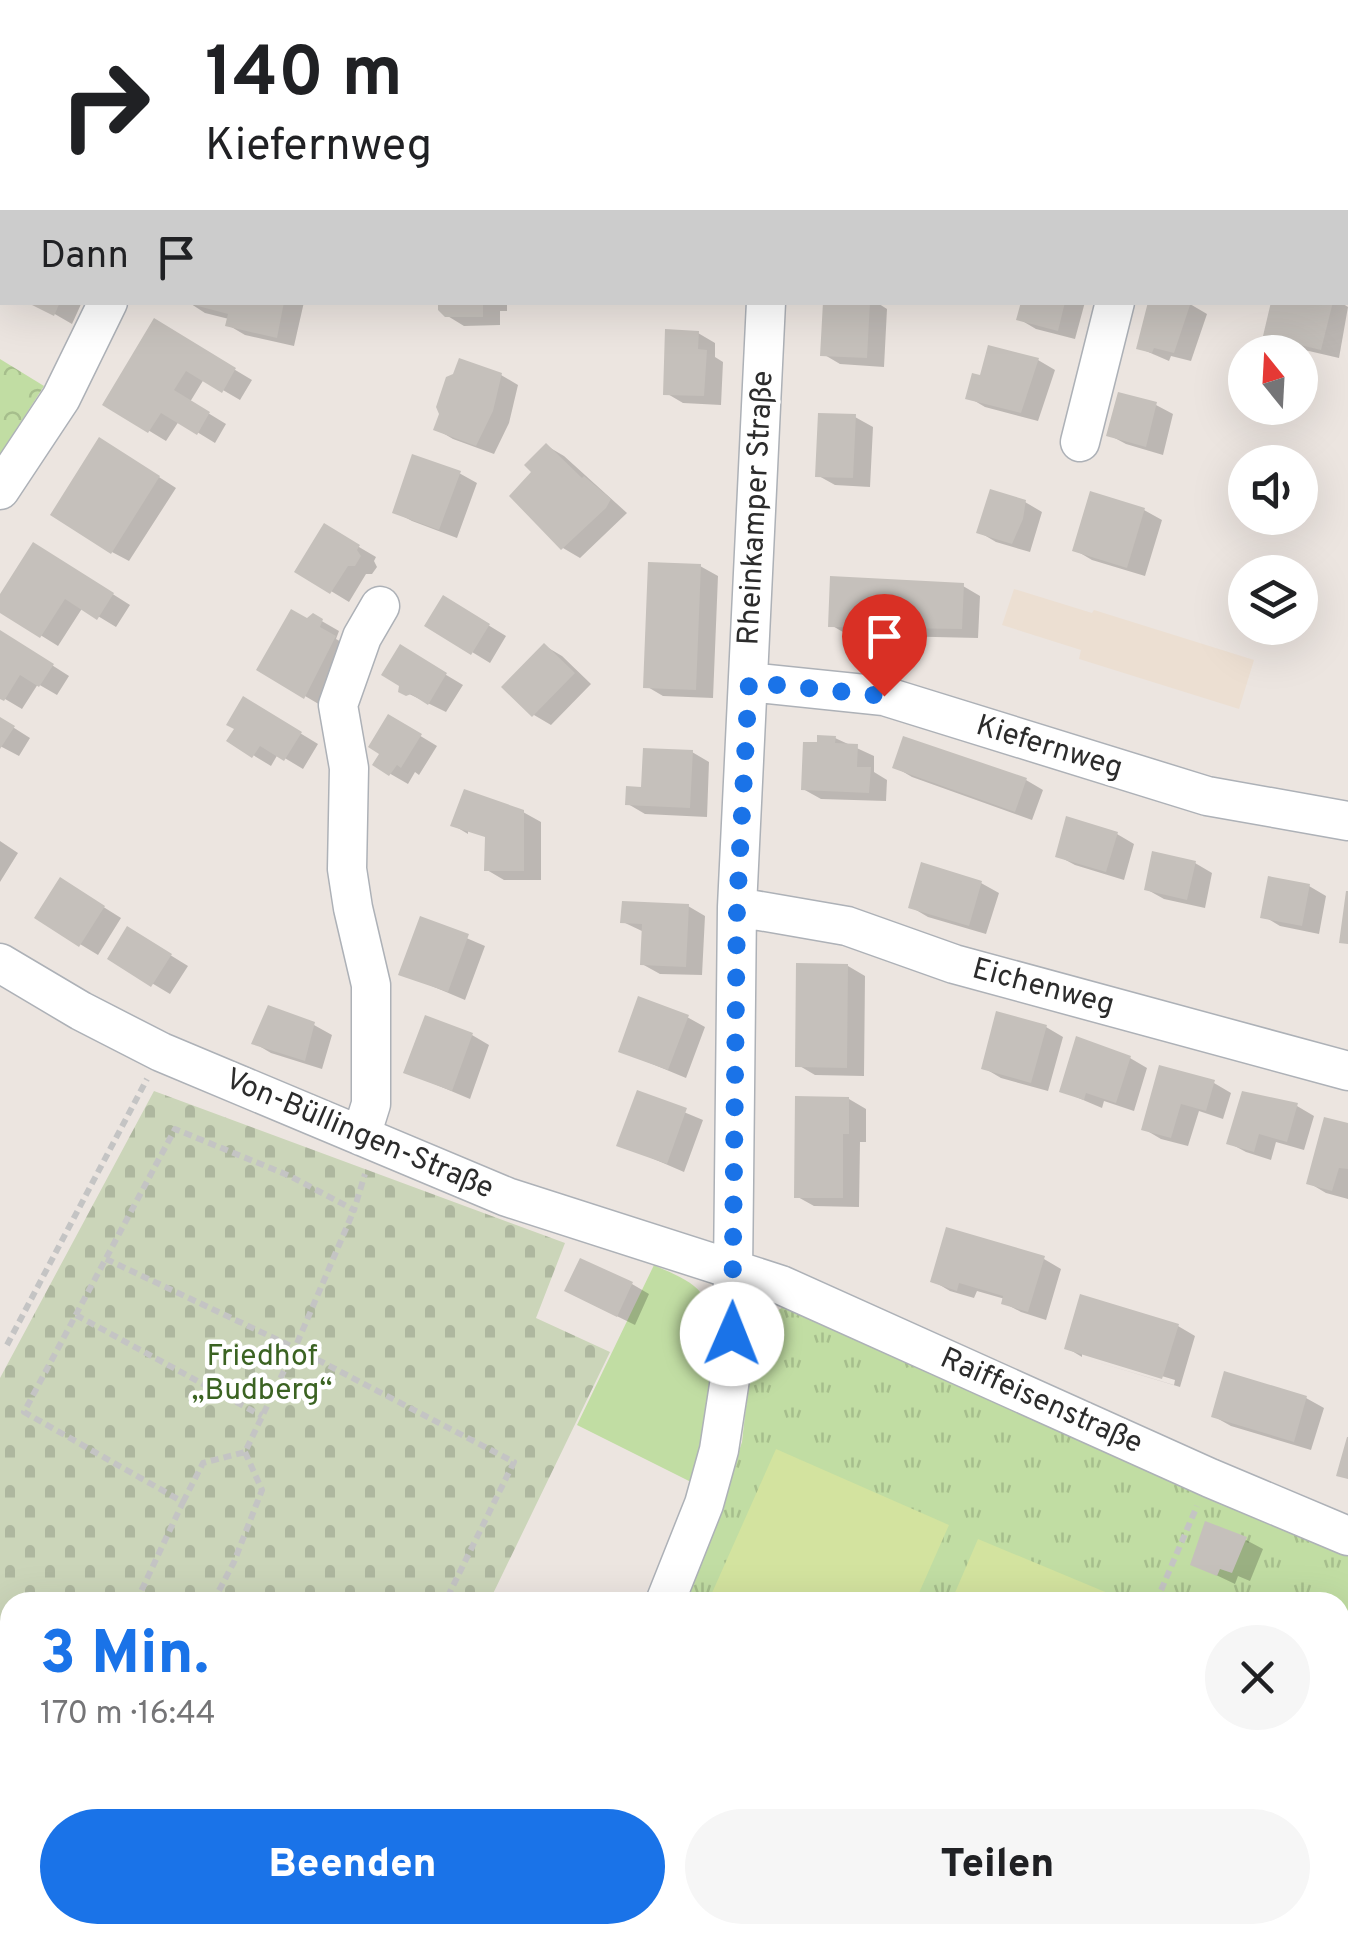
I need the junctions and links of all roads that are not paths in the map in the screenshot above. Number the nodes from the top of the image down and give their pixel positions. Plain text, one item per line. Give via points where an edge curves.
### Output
1 (106, 305) edge
2 (766, 305) edge
3 (1113, 305) edge
4 (1080, 442) dead end
5 (0, 490) edge
6 (380, 606) dead end
7 (749, 682) junction
8 (1348, 821) edge
9 (737, 907) junction
10 (0, 963) edge
11 (1348, 1071) edge
12 (369, 1138) junction
13 (734, 1270) junction
14 (1348, 1536) edge
15 (669, 1592) edge

1 - 5 street via 60,398
2 - 7 street, Rheinkamper Straße
3 - 4 street
6 - 12 street via 338,704 349,768 347,869 371,985
7 - 8 street, Kiefernweg via 884,696 1207,796
7 - 9 street, Rheinkamper Straße
9 - 11 street, Eichenweg via 847,926 954,964
9 - 13 street, Rheinkamper Straße
10 - 12 street, Von-Büllingen-Straße via 162,1052
12 - 13 street, Von-Büllingen-Straße via 507,1197
13 - 14 street, Raiffeisenstraße
13 - 15 street, Rheinkamper Straße via 732,1366 719,1450

